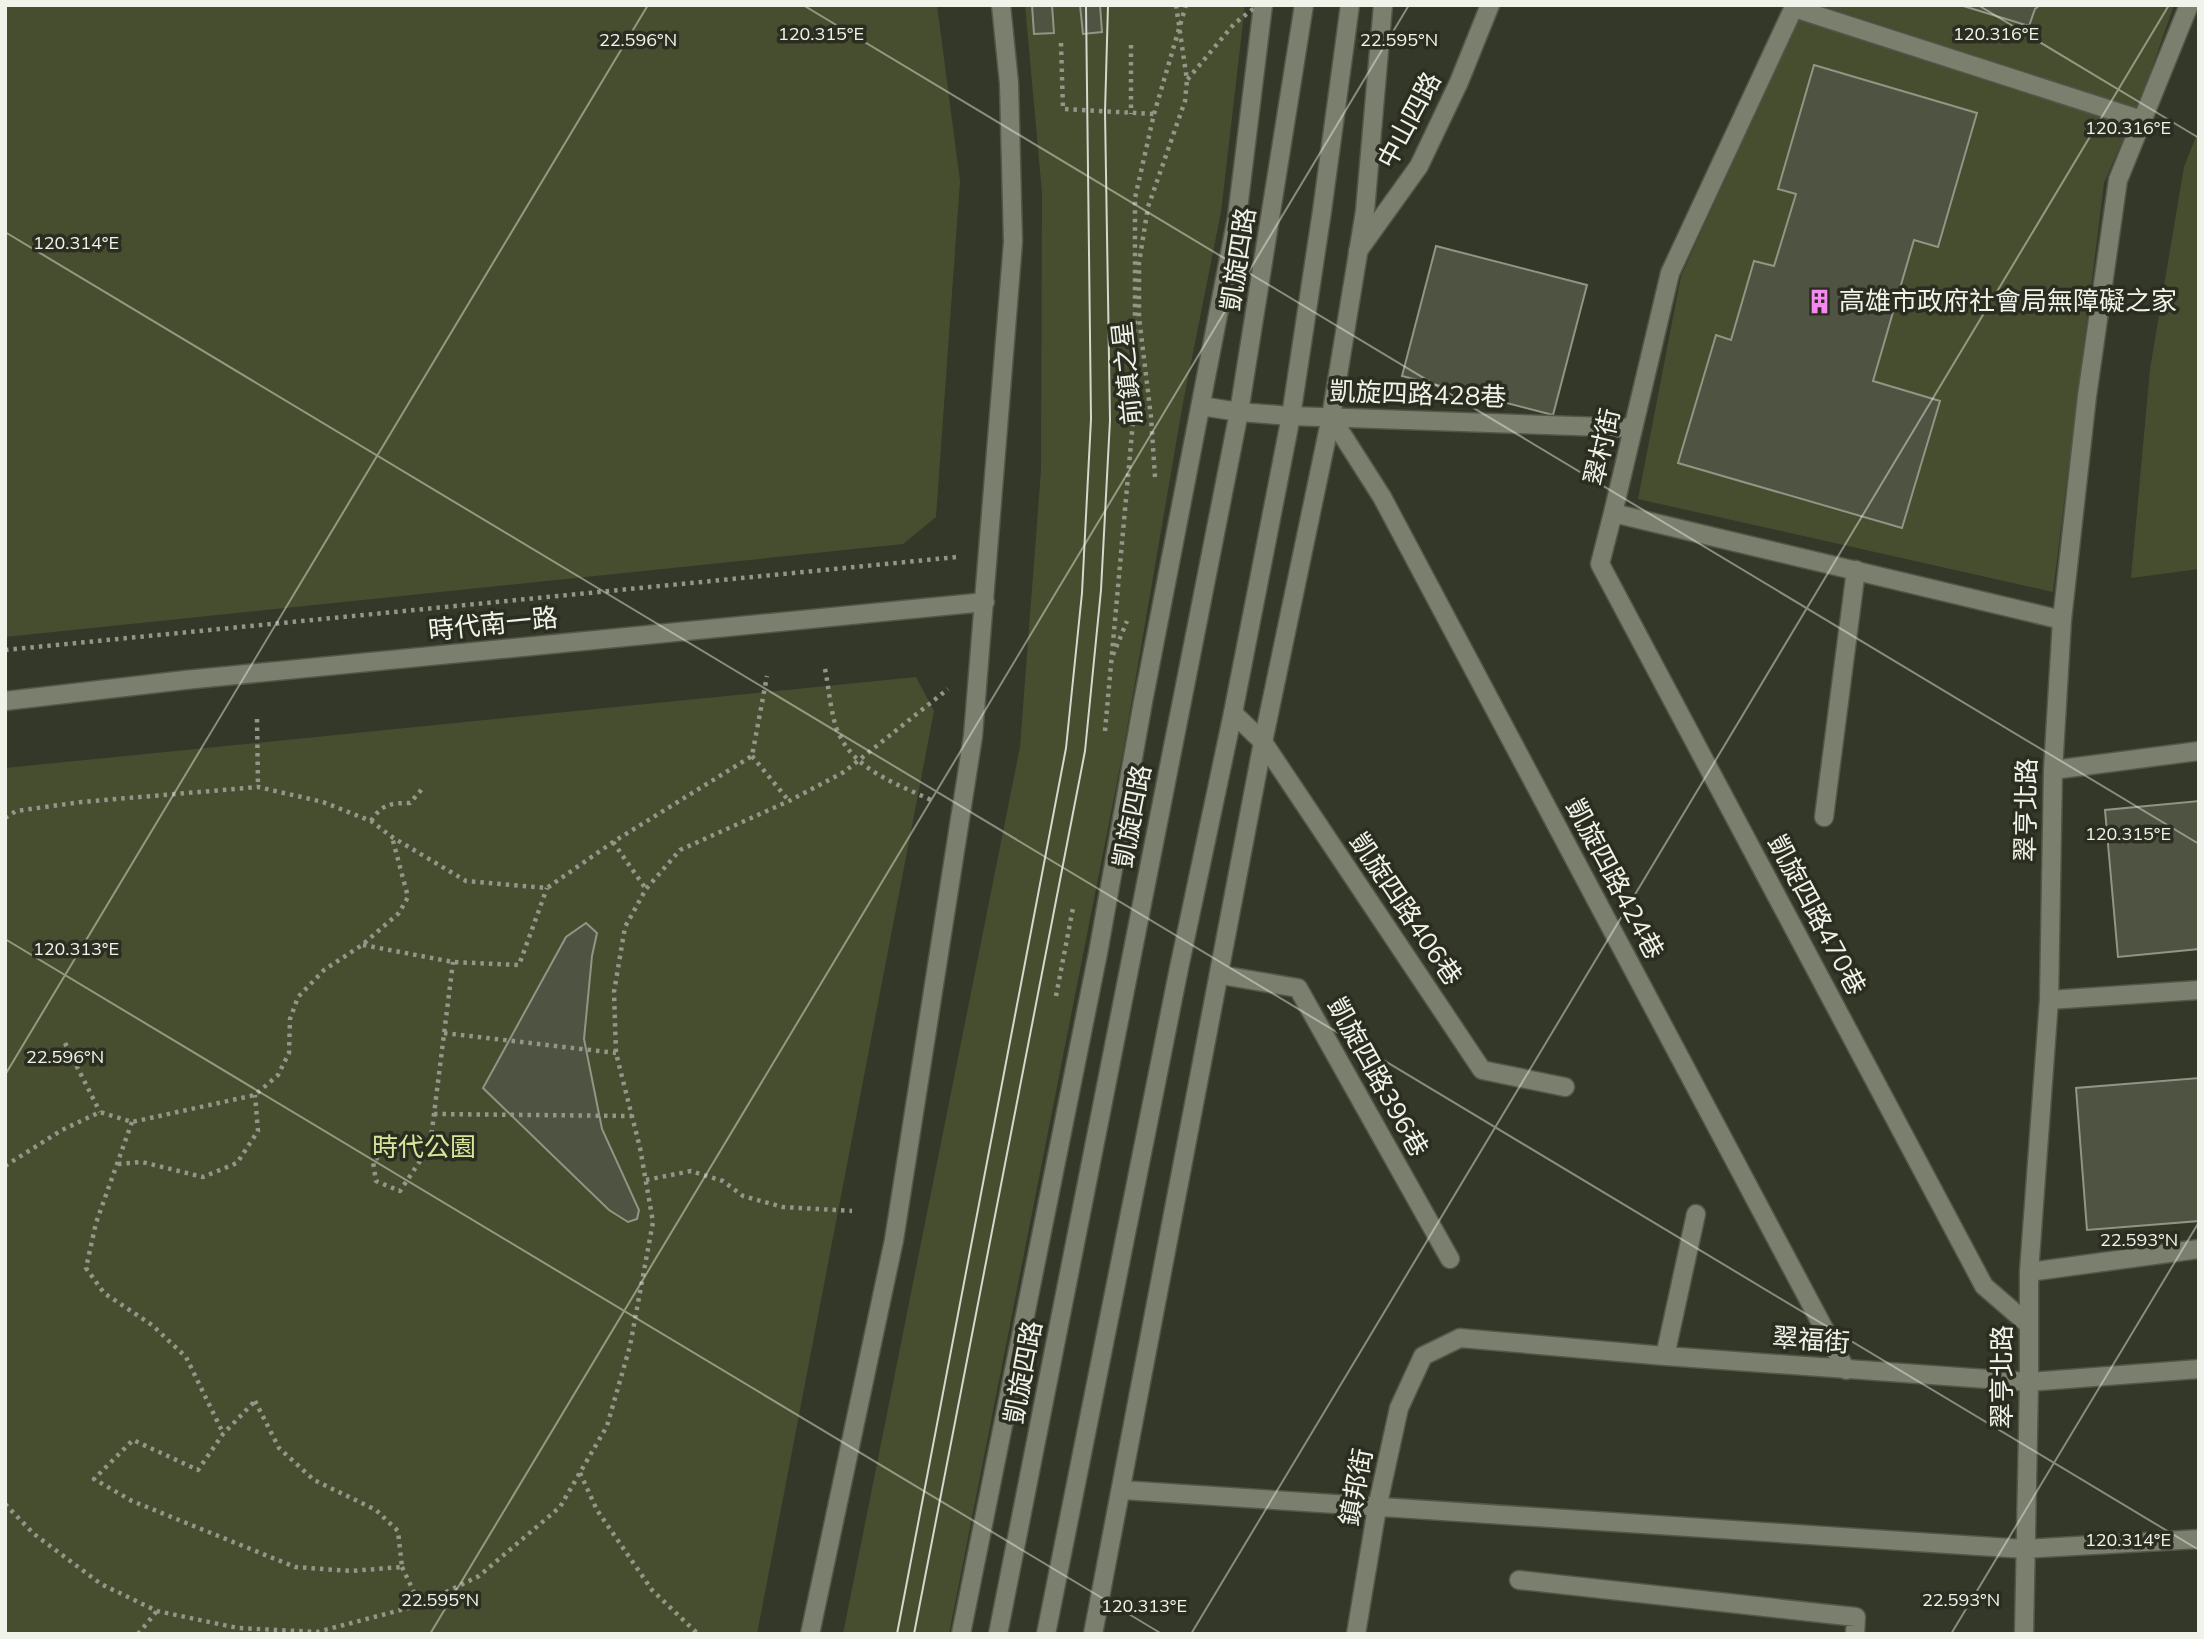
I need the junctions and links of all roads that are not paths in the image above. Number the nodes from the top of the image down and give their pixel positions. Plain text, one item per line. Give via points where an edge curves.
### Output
1 (1002, 5) edge
2 (1260, 5) edge
3 (1304, 5) edge
4 (1350, 5) edge
5 (1383, 5) edge
6 (1490, 5) edge
7 (2189, 5) edge
8 (1795, 7) edge
9 (2142, 120) junction
10 (1358, 251) junction
11 (1201, 406) junction
12 (1239, 412) junction
13 (1291, 416) junction
14 (1331, 417) junction
15 (1633, 428) junction
16 (1613, 513) junction
17 (1856, 570) junction
18 (985, 602) junction
19 (2062, 620) junction
20 (5, 701) edge
21 (1233, 713) junction
22 (1263, 742) junction
23 (2199, 751) edge
24 (2053, 770) junction
25 (1824, 817) dead end
26 (1220, 975) junction
27 (2199, 990) edge
28 (2049, 1000) junction
29 (1565, 1087) dead end
30 (1696, 1214) dead end
31 (2199, 1250) edge
32 (1450, 1259) dead end
33 (2029, 1272) junction
34 (2028, 1324) junction
35 (1423, 1356) joint
36 (1665, 1356) junction
37 (2199, 1369) edge
38 (1846, 1370) junction
39 (2029, 1382) junction
40 (1122, 1490) junction
41 (1377, 1508) junction
42 (2199, 1539) edge
43 (2025, 1549) junction
44 (1519, 1580) dead end
45 (810, 1634) edge
46 (961, 1634) edge
47 (998, 1634) edge
48 (1046, 1634) edge
49 (1093, 1634) edge
50 (1356, 1634) edge
51 (1855, 1634) edge
52 (2024, 1634) edge

1 - 18 street via 1013,242
2 - 11 street, 凱旋四路 via 1237,217
3 - 12 street, 凱旋四路
4 - 13 street
5 - 10 street
6 - 10 street, 中山四路 via 1419,166
7 - 9 street, 翠亨北路
8 - 9 street
8 - 15 street, 翠村街 via 1670,273
9 - 19 street, 翠亨北路 via 2118,180
10 - 14 street
11 - 12 street, 凱旋四路428巷
11 - 46 street, 凱旋四路 via 1098,953
12 - 13 street, 凱旋四路428巷
12 - 47 street, 凱旋四路
13 - 14 street, 凱旋四路428巷
13 - 21 street
14 - 15 street, 凱旋四路428巷
14 - 22 street
14 - 38 street, 凱旋四路424巷 via 1388,509
15 - 16 street, 翠村街
16 - 17 street, 翠村街
16 - 34 street, 凱旋四路470巷 via 1600,564 1984,1286
17 - 19 street, 翠村街
17 - 25 street
18 - 20 street, 時代南一路
18 - 45 street via 973,736 894,1240
19 - 24 street, 翠亨北路
21 - 22 street, 凱旋四路406巷
21 - 48 street
22 - 26 street
22 - 29 street, 凱旋四路406巷 via 1482,1070
23 - 24 street
24 - 28 street, 翠亨北路
26 - 32 street, 凱旋四路396巷 via 1298,989
26 - 40 street
27 - 28 street
28 - 33 street, 翠亨北路
30 - 36 street
31 - 33 street
33 - 34 street, 翠亨北路
34 - 39 street, 翠亨北路
35 - 36 street, 翠福街 via 1460,1338
35 - 41 street, 鎮邦街 via 1399,1408
36 - 38 street, 翠福街
37 - 39 street, 翠福街
38 - 39 street, 翠福街
39 - 43 street, 翠亨北路
40 - 41 street
40 - 49 street
41 - 43 street
41 - 50 street, 鎮邦街
42 - 43 street
43 - 52 street, 翠亨北路
44 - 51 street via 1856,1617

